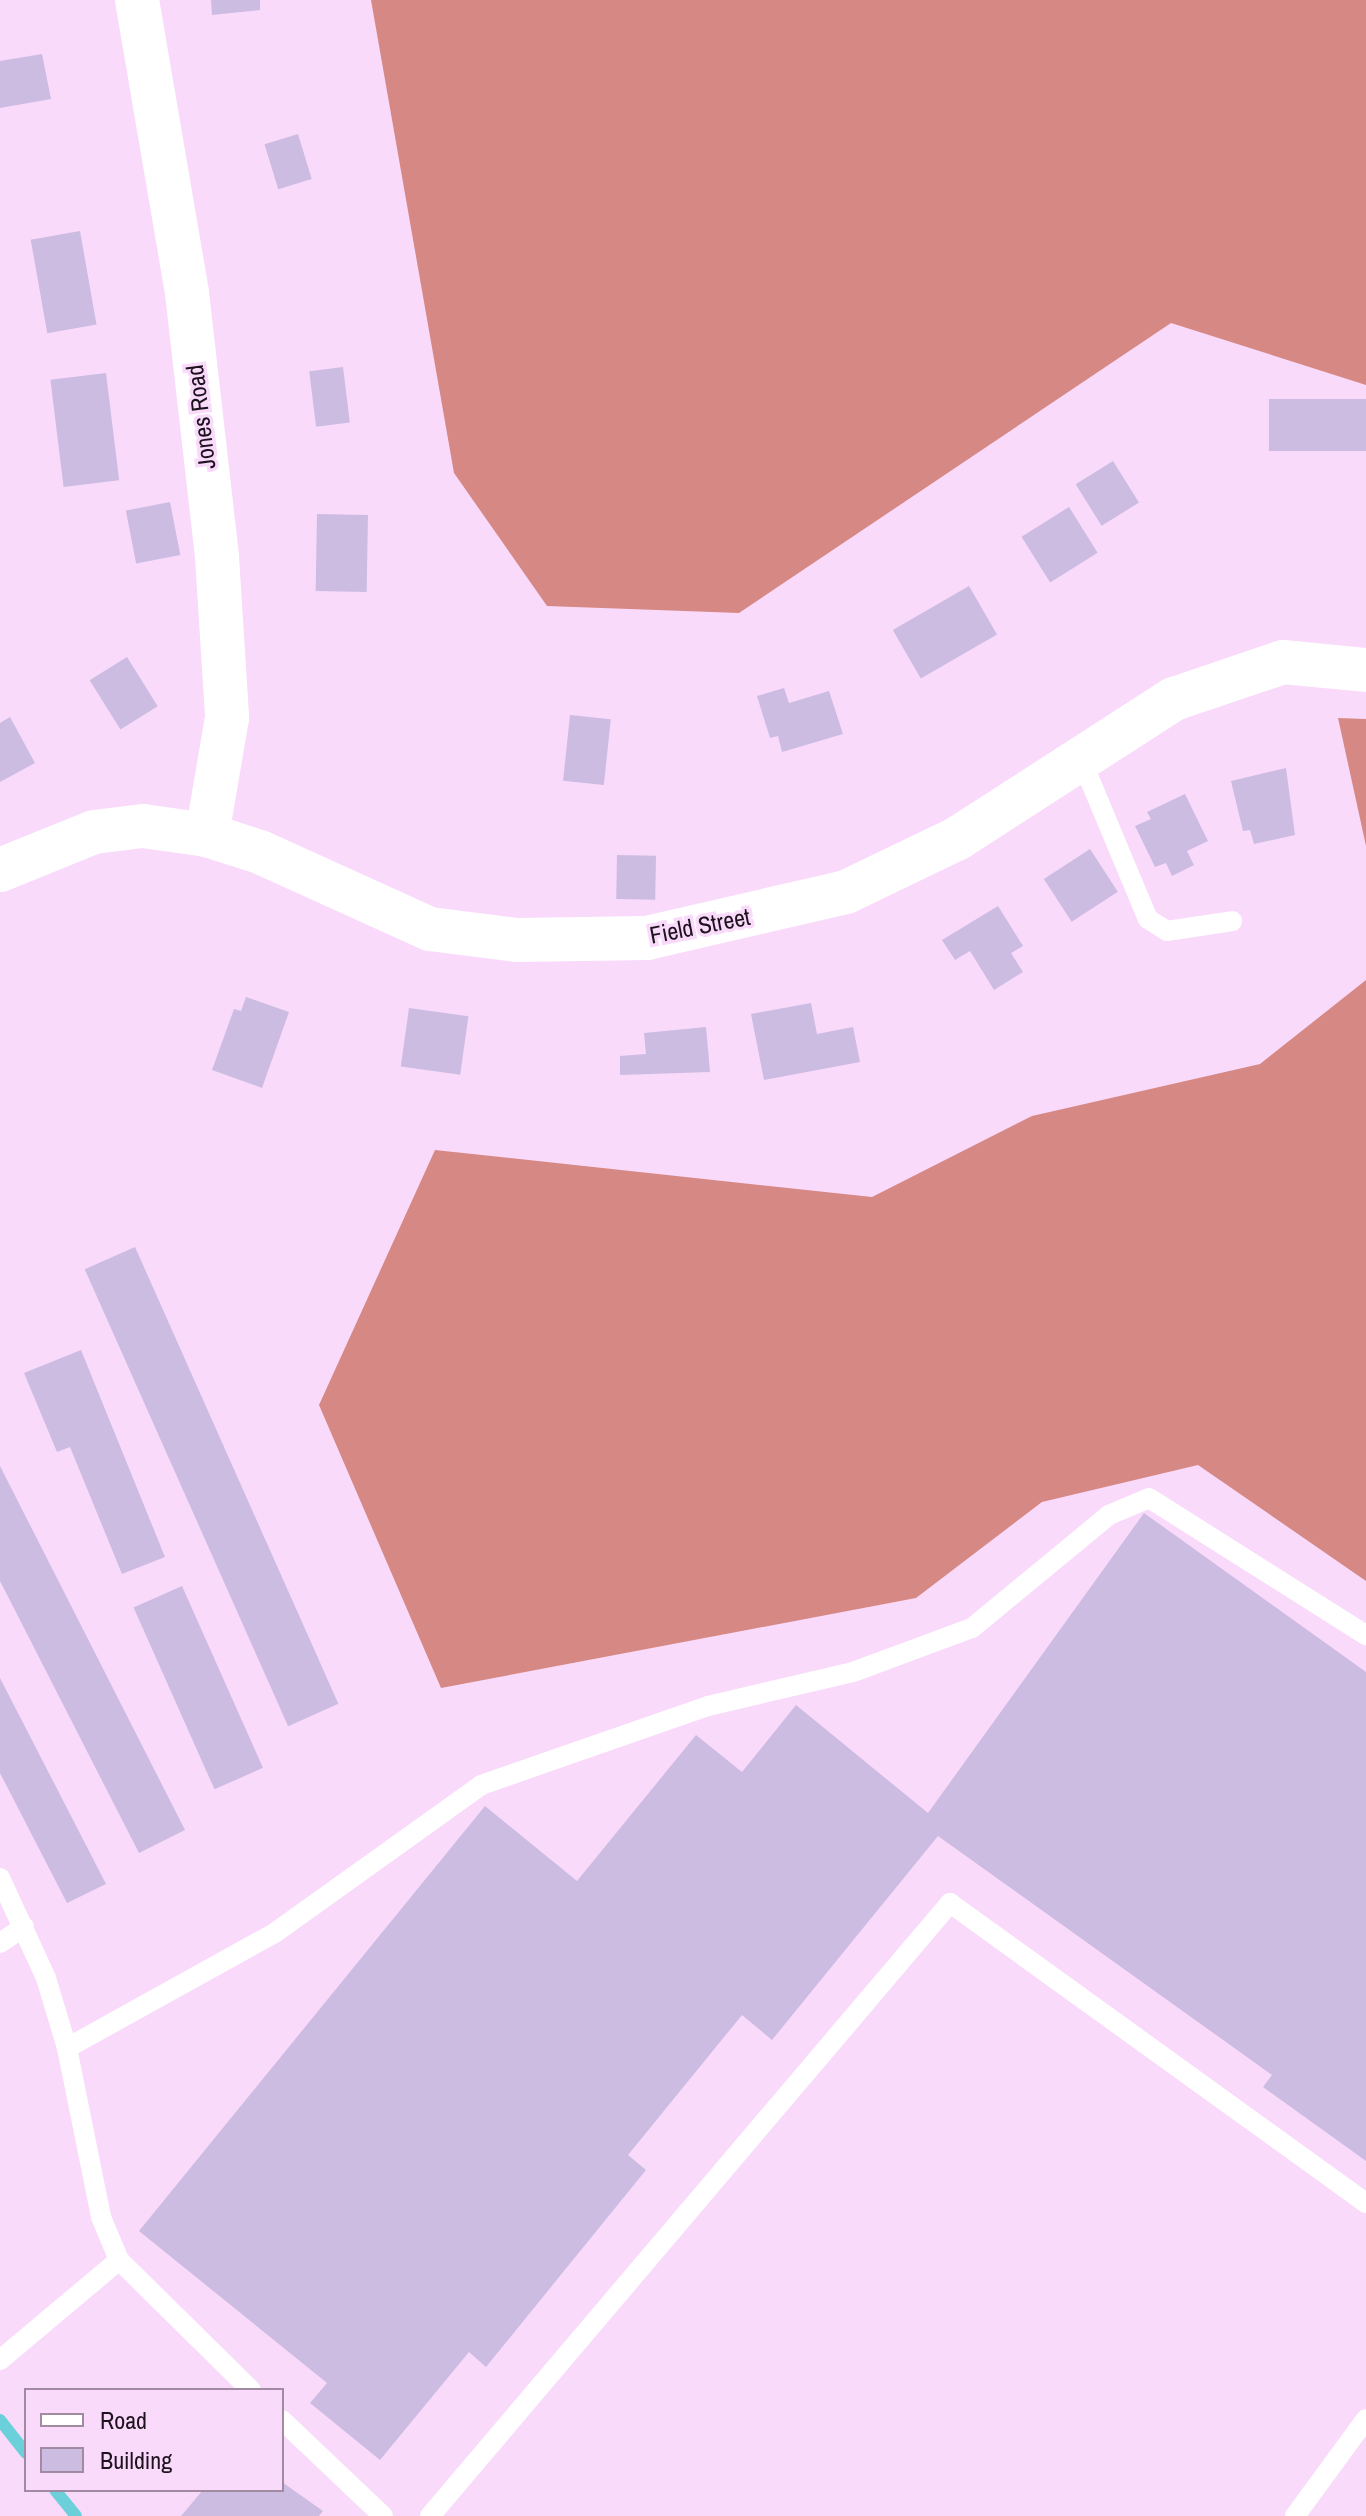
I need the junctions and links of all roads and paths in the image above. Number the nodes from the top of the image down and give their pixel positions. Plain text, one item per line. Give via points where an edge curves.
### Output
1 (137, 0) edge
2 (1366, 670) edge
3 (1081, 759) junction
4 (207, 835) junction
5 (0, 870) edge
6 (1232, 921) dead end
7 (1366, 1635) edge
8 (0, 1878) edge
9 (24, 1927) junction
10 (0, 1943) edge
11 (67, 2048) junction
12 (1366, 2203) edge
13 (119, 2260) junction
14 (0, 2360) edge
15 (249, 2388) edge
16 (1366, 2419) edge
17 (284, 2422) edge
18 (383, 2516) edge
19 (430, 2516) edge
20 (1295, 2516) edge

1 - 4 street, Jones Road via 187,293 217,557 227,718
2 - 3 street, Field Street via 1283,662 1174,699
3 - 4 street, Field Street via 958,838 846,892 647,938 517,940 430,929 260,852
3 - 6 lane via 1148,919 1167,931
4 - 5 street, Field Street via 143,826 94,832
7 - 11 lane via 1149,1498 1109,1515 972,1628 853,1672 708,1706 481,1785 276,1932
8 - 9 lane
9 - 10 lane
9 - 11 lane
11 - 13 lane via 101,2217
12 - 19 lane via 950,1903
13 - 14 lane
13 - 15 lane
16 - 20 lane
17 - 18 lane

